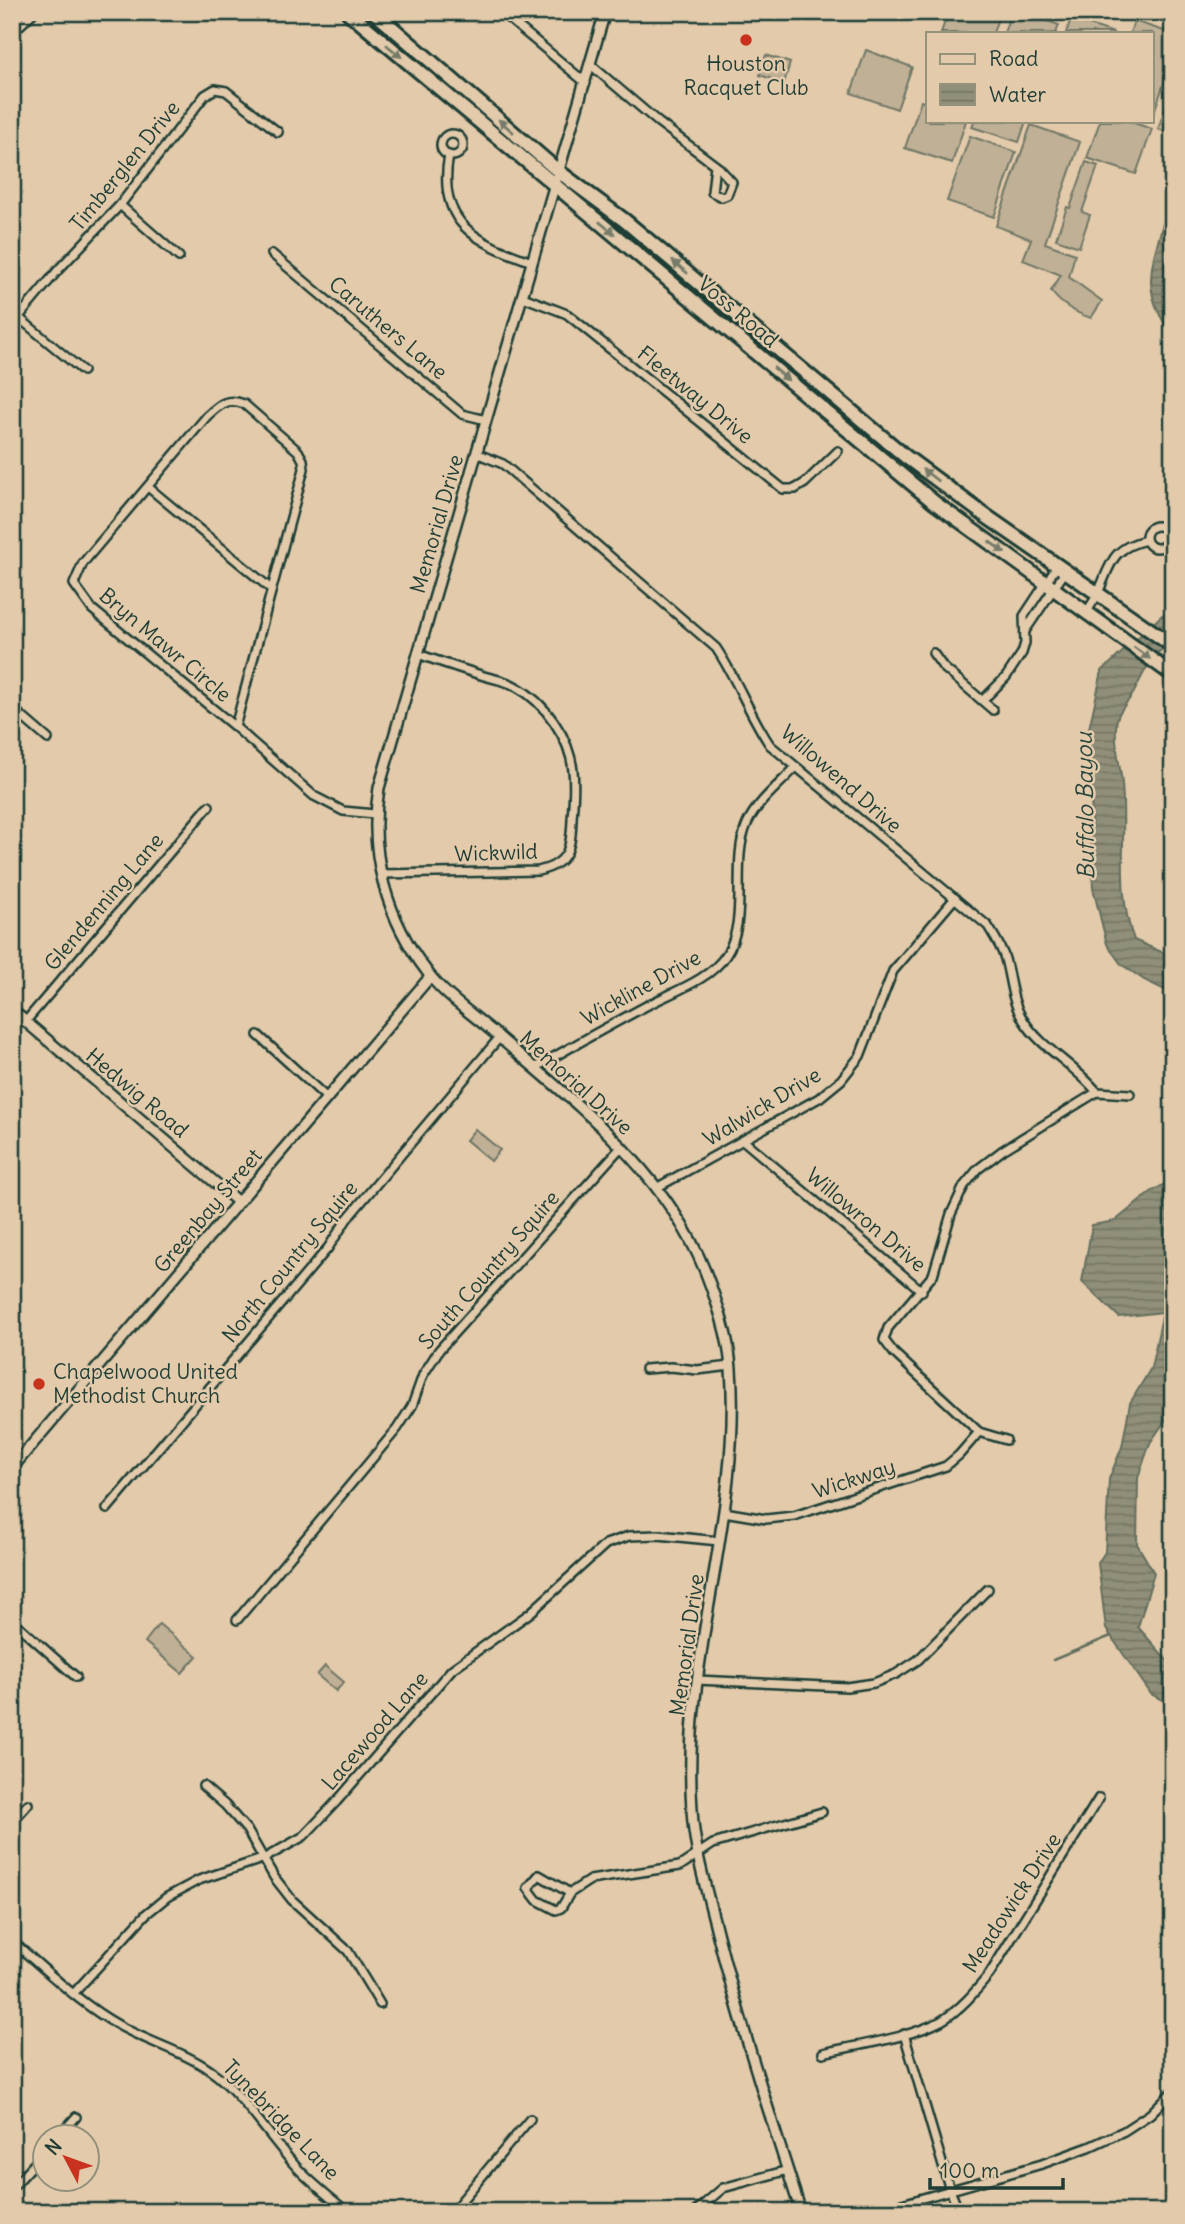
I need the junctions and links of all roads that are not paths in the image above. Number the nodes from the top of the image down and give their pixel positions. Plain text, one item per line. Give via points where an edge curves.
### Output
1 (33, 12) edge
2 (348, 12) edge
3 (373, 12) edge
4 (501, 12) edge
5 (604, 12) edge
6 (12, 33) edge
7 (591, 65) junction
8 (586, 83) junction
9 (278, 132) dead end
10 (449, 155) dead end
11 (715, 165) dead end
12 (558, 171) junction
13 (554, 186) junction
14 (120, 205) junction
15 (272, 254) dead end
16 (179, 257) dead end
17 (532, 262) junction
18 (523, 297) junction
19 (741, 316) junction
20 (18, 317) junction
21 (12, 325) edge
22 (729, 329) junction
23 (83, 371) dead end
24 (822, 386) junction
25 (810, 399) junction
26 (486, 420) junction
27 (838, 451) dead end
28 (476, 453) junction
29 (148, 487) junction
30 (986, 516) junction
31 (974, 531) junction
32 (1146, 540) dead end
33 (1061, 569) junction
34 (1051, 586) junction
35 (271, 589) junction
36 (1098, 594) junction
37 (1086, 613) junction
38 (1173, 646) edge
39 (933, 653) dead end
40 (418, 654) junction
41 (1173, 675) edge
42 (983, 700) junction
43 (12, 708) edge
44 (993, 710) dead end
45 (235, 727) junction
46 (48, 739) dead end
47 (795, 768) junction
48 (209, 806) dead end
49 (375, 814) junction
50 (381, 874) junction
51 (955, 898) junction
52 (430, 977) junction
53 (12, 1010) edge
54 (26, 1021) junction
55 (258, 1035) dead end
56 (499, 1038) junction
57 (535, 1068) junction
58 (1097, 1092) junction
59 (1130, 1094) dead end
60 (327, 1098) junction
61 (744, 1141) junction
62 (622, 1146) junction
63 (658, 1187) junction
64 (238, 1202) junction
65 (922, 1291) junction
66 (731, 1366) junction
67 (645, 1369) dead end
68 (979, 1432) junction
69 (1006, 1440) dead end
70 (12, 1468) edge
71 (107, 1509) dead end
72 (724, 1512) junction
73 (719, 1541) junction
74 (988, 1588) dead end
75 (237, 1619) dead end
76 (12, 1620) edge
77 (76, 1677) dead end
78 (697, 1680) junction
79 (203, 1786) dead end
80 (1099, 1798) dead end
81 (28, 1804) dead end
82 (822, 1812) dead end
83 (12, 1822) edge
84 (698, 1854) junction
85 (265, 1857) junction
86 (570, 1893) junction
87 (12, 1941) edge
88 (74, 1993) junction
89 (380, 2004) dead end
90 (904, 2034) junction
91 (823, 2053) dead end
92 (1173, 2091) edge
93 (76, 2117) dead end
94 (530, 2119) dead end
95 (72, 2122) edge
96 (32, 2166) edge
97 (788, 2170) junction
98 (12, 2188) edge
99 (950, 2190) junction
100 (347, 2212) edge
101 (452, 2212) edge
102 (695, 2212) edge
103 (801, 2212) edge
104 (874, 2212) edge
105 (959, 2212) edge

1 - 6 street
2 -> 13 main road, Voss Road
12 -> 3 main road, Voss Road
4 - 8 street
5 - 7 street, Memorial Drive
7 - 8 street, Memorial Drive
7 - 11 street
8 - 12 street, Memorial Drive
9 - 14 street, Timberglen Drive via 226,91 215,89 205,95
10 - 17 street via 446,188 457,219 482,242
12 - 13 street, Memorial Drive
19 -> 12 main road, Voss Road
13 - 17 street, Memorial Drive
13 -> 22 main road, Voss Road
14 - 16 street
14 - 20 street, Timberglen Drive
15 - 26 street, Caruthers Lane via 462,414
17 - 18 street, Memorial Drive
18 - 26 street, Memorial Drive
18 - 27 street, Fleetway Drive via 567,314 783,489 805,483
19 - 22 main road
19 - 24 main road, Voss Road
20 - 21 street, Timberglen Drive
20 - 23 street
22 -> 25 main road, Voss Road
24 - 25 main road
30 -> 24 main road, Voss Road
25 - 31 main road, Voss Road
26 - 28 street, Memorial Drive
28 - 40 street, Memorial Drive
28 - 47 street, Willowend Drive via 503,464 716,648 754,722
29 - 35 street
29 - 35 street, Bryn Mawr Circle via 216,408 226,401 244,404 303,460
29 - 45 street, Bryn Mawr Circle via 83,563 74,584 92,609
30 - 31 main road
30 - 33 main road, Voss Road
31 -> 34 main road, Voss Road
32 - 36 street via 1131,543 1116,555
33 - 34 street
33 - 36 main road, Voss Road
34 - 37 main road, Voss Road
34 - 42 street via 1024,632 1022,653
35 - 45 street, Bryn Mawr Circle
36 - 37 street
36 - 38 main road, Voss Road
37 -> 41 main road, Voss Road
39 - 42 street
40 - 49 street, Memorial Drive
40 - 50 street, Wickwild via 514,685 544,710 565,738 574,773 571,841 561,862 538,871
42 - 44 street
43 - 46 street
45 - 49 street, Bryn Mawr Circle via 314,796 360,814
47 - 51 street, Willowend Drive
47 - 57 street, Wickline Drive via 746,825 736,930 726,956 705,974
48 - 54 street, Glendenning Lane
49 - 50 street, Memorial Drive
50 - 52 street, Memorial Drive via 400,930
51 - 58 street, Willowend Drive via 988,926 1005,956 1013,1001 1024,1022
51 - 61 street, Walwick Drive via 894,971 860,1056 841,1080 819,1098
52 - 56 street, Memorial Drive
52 - 60 street, Greenbay Street
53 - 54 street, Hedwig Road
54 - 64 street, Hedwig Road
55 - 60 street
56 - 57 street, Memorial Drive
56 - 71 street, North Country Squire
57 - 62 street, Memorial Drive
58 - 59 street
58 - 65 street via 978,1169 951,1214 933,1275
60 - 64 street, Greenbay Street
61 - 63 street, Walwick Drive
61 - 65 street, Willowron Drive
62 - 63 street, Memorial Drive
62 - 75 street, South Country Squire via 439,1350 397,1429
63 - 66 street, Memorial Drive via 704,1268
64 - 70 street, Greenbay Street
65 - 68 street, Willowron Drive via 888,1328 884,1339
66 - 67 street
66 - 72 street, Memorial Drive via 733,1420
68 - 69 street, Willowron Drive
68 - 72 street, Wickway via 946,1466 794,1516 766,1519
72 - 73 street, Memorial Drive
73 - 78 street, Memorial Drive
73 - 85 street, Lacewood Lane via 658,1535 629,1536 606,1544 530,1614 452,1669 304,1836
74 - 78 street via 918,1660 874,1683 847,1687
76 - 77 street
78 - 84 street, Memorial Drive via 691,1808
79 - 85 street via 247,1829
80 - 90 street, Meadowick Drive via 989,1975 941,2021
81 - 83 street
82 - 84 street via 713,1844
84 - 86 street via 680,1866 590,1880
84 - 97 street, Memorial Drive
85 - 88 street, Lacewood Lane via 199,1880 167,1897
85 - 89 street via 292,1900 348,1951
86 - 86 street via 540,1875 528,1888 537,1900 556,1910
87 - 88 street, Tynebridge Lane
88 - 100 street, Tynebridge Lane via 122,2028 213,2071 295,2166
90 - 91 street, Meadowick Drive
90 - 99 street
92 - 99 street via 1124,2131 1042,2164
93 - 95 street
94 - 101 street
96 - 98 street
97 - 102 street via 723,2188
97 - 103 street, Memorial Drive
99 - 104 street
99 - 105 street

